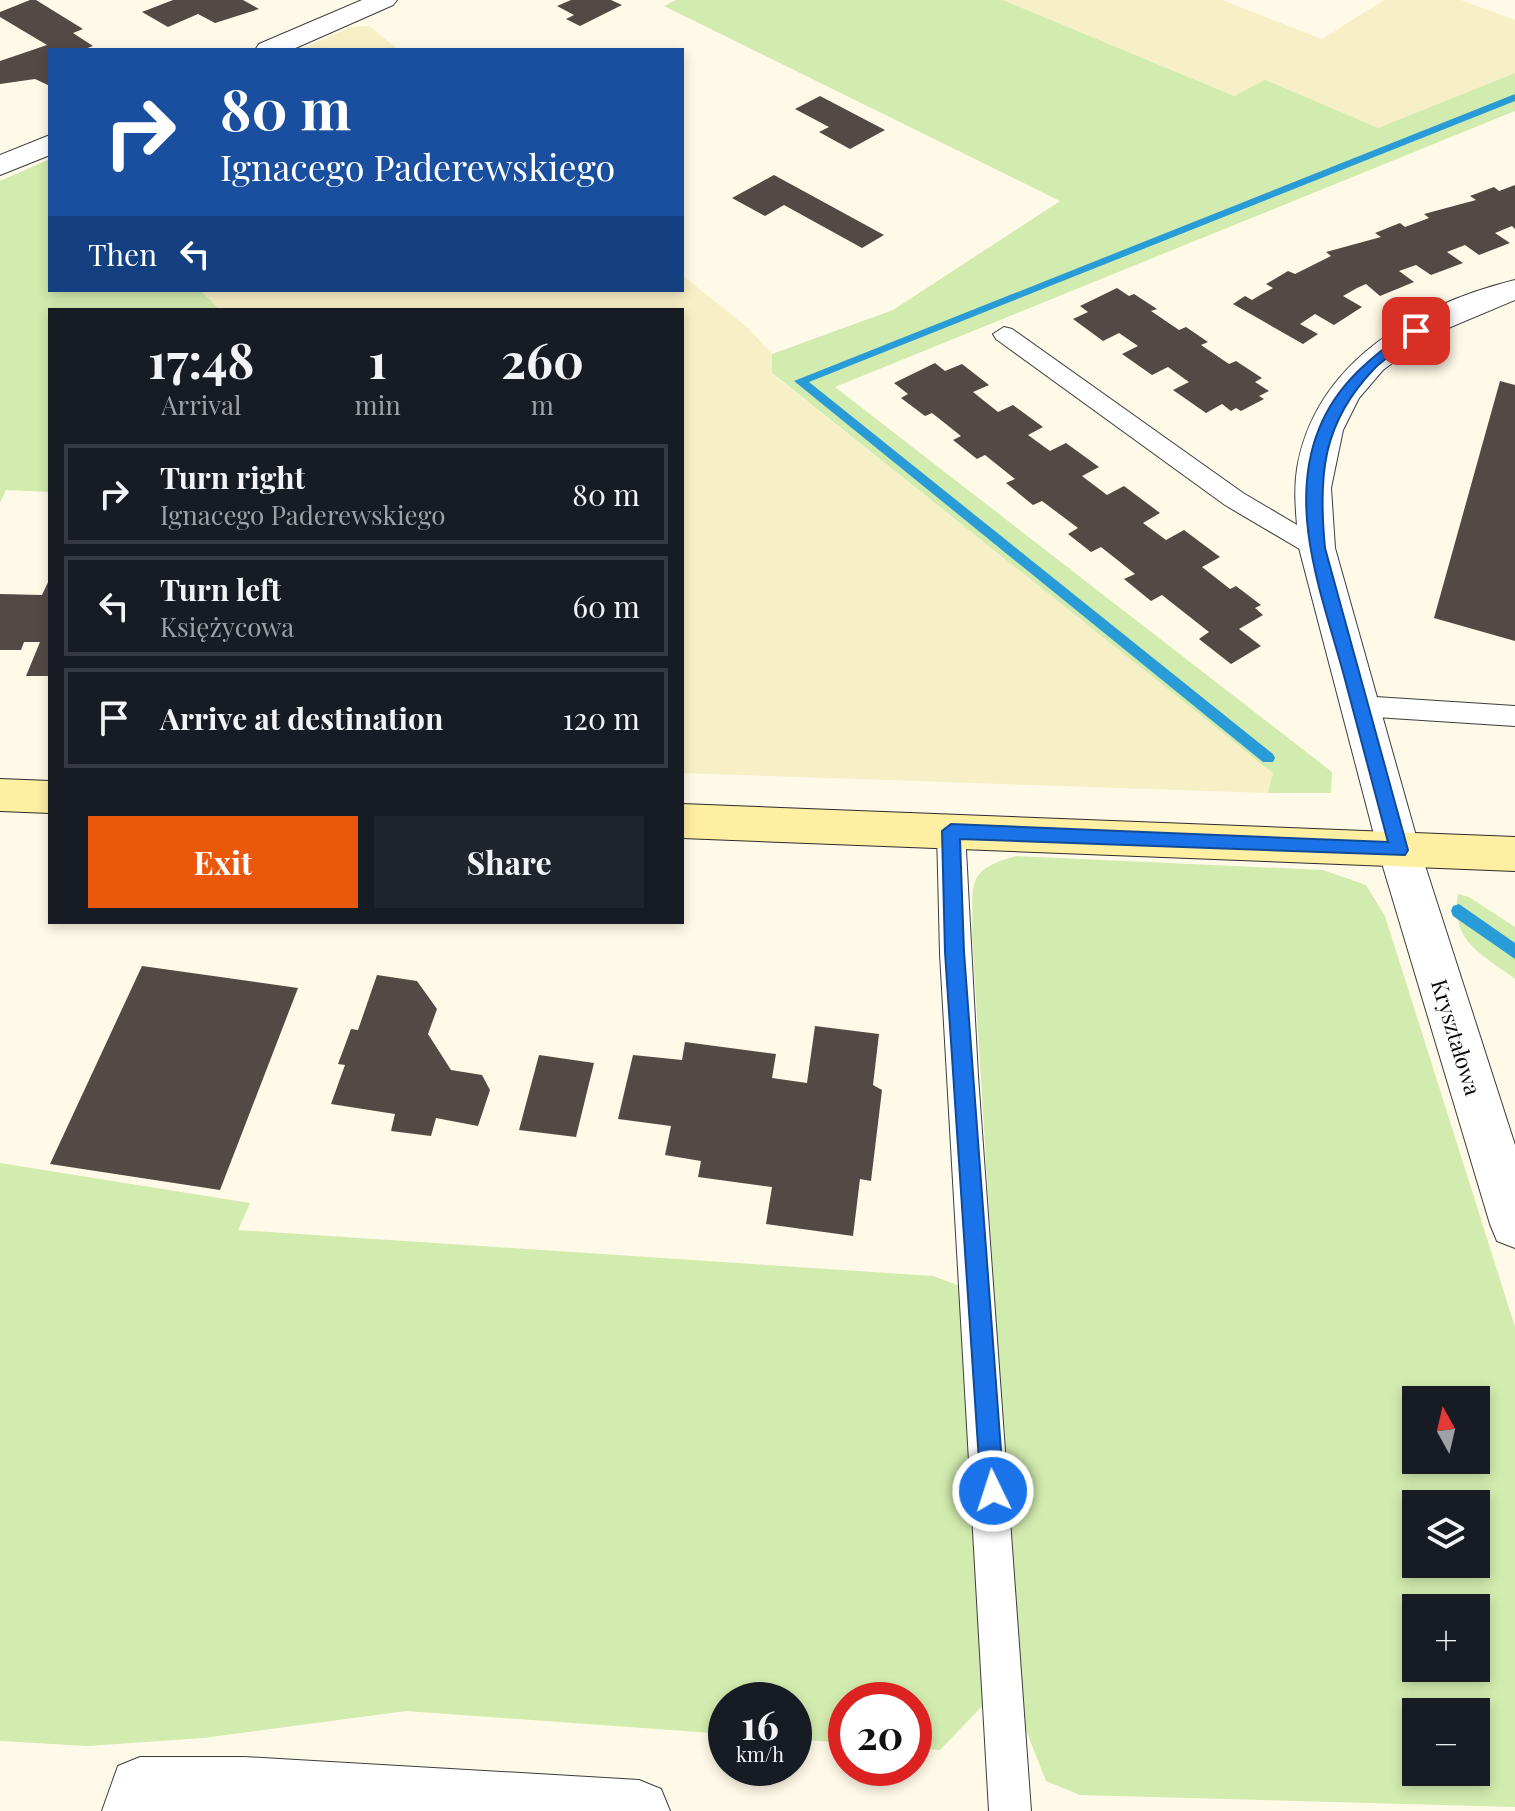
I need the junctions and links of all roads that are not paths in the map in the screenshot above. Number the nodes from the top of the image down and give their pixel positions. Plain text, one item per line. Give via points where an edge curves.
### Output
1 (384, 0) edge
2 (273, 48) edge
3 (48, 145) edge
4 (0, 166) edge
5 (1515, 289) edge
6 (1004, 334) dead end
7 (1317, 548) junction
8 (1360, 706) junction
9 (1515, 716) edge
10 (0, 795) edge
11 (48, 797) edge
12 (684, 821) edge
13 (951, 831) junction
14 (1399, 850) junction
15 (1515, 854) edge
16 (1500, 1128) edge
17 (1515, 1224) edge
18 (133, 1811) edge
19 (639, 1811) edge
20 (1010, 1811) edge

1 - 2 street
3 - 4 street
5 - 7 street, Kryształowa via 1401,338 1345,392 1315,466
6 - 7 lane via 1234,499
7 - 8 street, Kryształowa
8 - 9 lane
8 - 14 street, Kryształowa
10 - 11 street
12 - 13 street
13 - 14 street
13 - 20 lane via 954,952 1001,1601
14 - 15 street
14 - 16 street, Kryształowa
16 - 17 street, Kryształowa
18 - 19 street via 140,1788 185,1788

